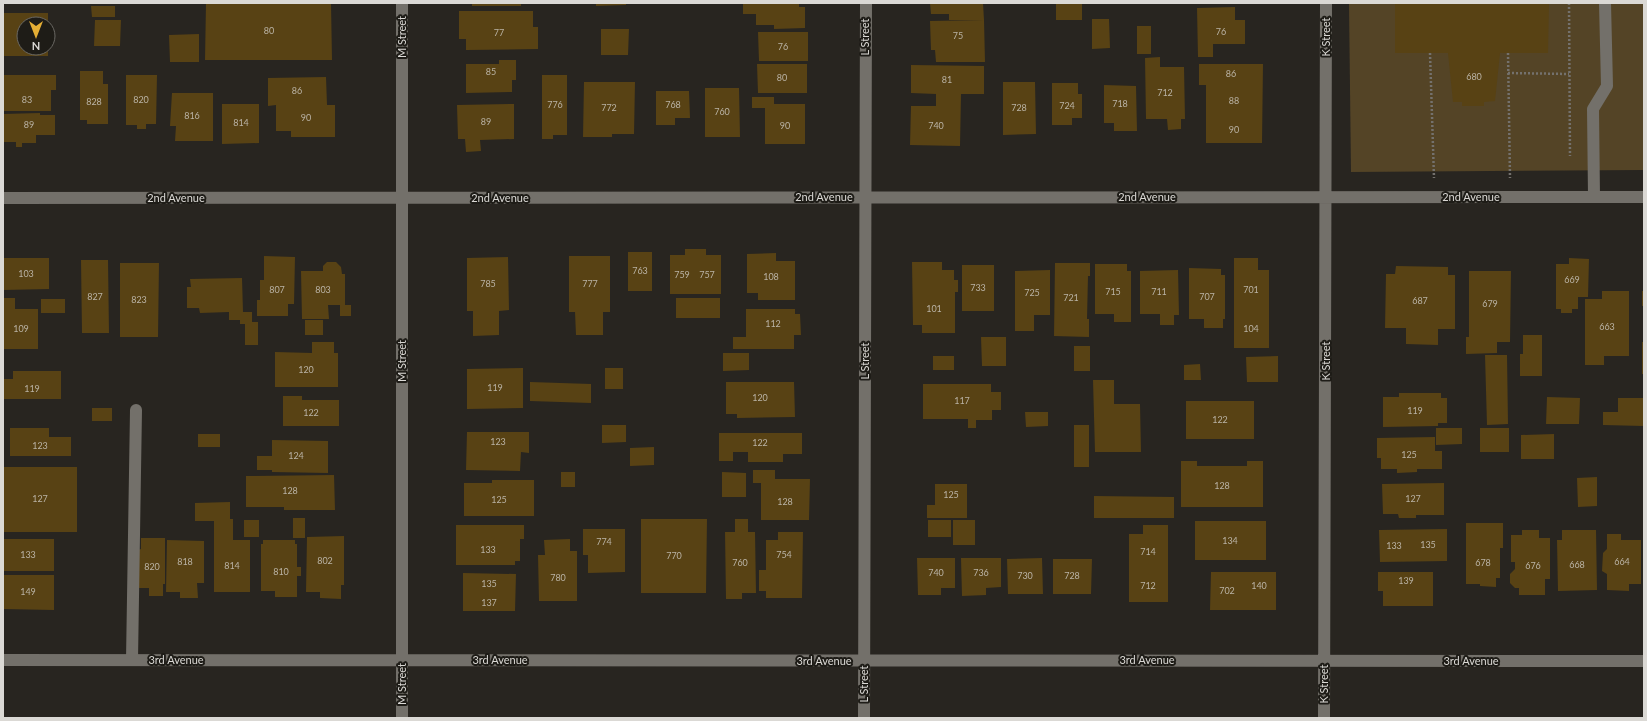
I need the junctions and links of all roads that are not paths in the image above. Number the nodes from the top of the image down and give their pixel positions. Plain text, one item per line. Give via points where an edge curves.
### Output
1 (402, 3) edge
2 (866, 3) edge
3 (1326, 3) edge
4 (1605, 3) edge
5 (1326, 196) junction
6 (864, 197) junction
7 (1594, 197) junction
8 (1644, 197) edge
9 (3, 198) edge
10 (403, 199) junction
11 (136, 410) dead end
12 (3, 660) edge
13 (132, 660) junction
14 (402, 660) junction
15 (1324, 660) junction
16 (864, 661) junction
17 (1644, 661) edge
18 (402, 718) edge
19 (864, 718) edge
20 (1324, 718) edge

1 - 10 street, M Street
2 - 6 street, L Street
3 - 5 street, K Street
4 - 7 street via 1607,86 1593,109
5 - 6 street, 2nd Avenue
5 - 7 street, 2nd Avenue
5 - 15 street, K Street
6 - 10 street, 2nd Avenue
6 - 16 street, L Street
7 - 8 street, 2nd Avenue
9 - 10 street, 2nd Avenue
10 - 14 street, M Street
11 - 13 street
12 - 13 street, 3rd Avenue
13 - 14 street, 3rd Avenue
14 - 16 street, 3rd Avenue
14 - 18 street, M Street
15 - 16 street, 3rd Avenue
15 - 17 street, 3rd Avenue
15 - 20 street, K Street
16 - 19 street, L Street

